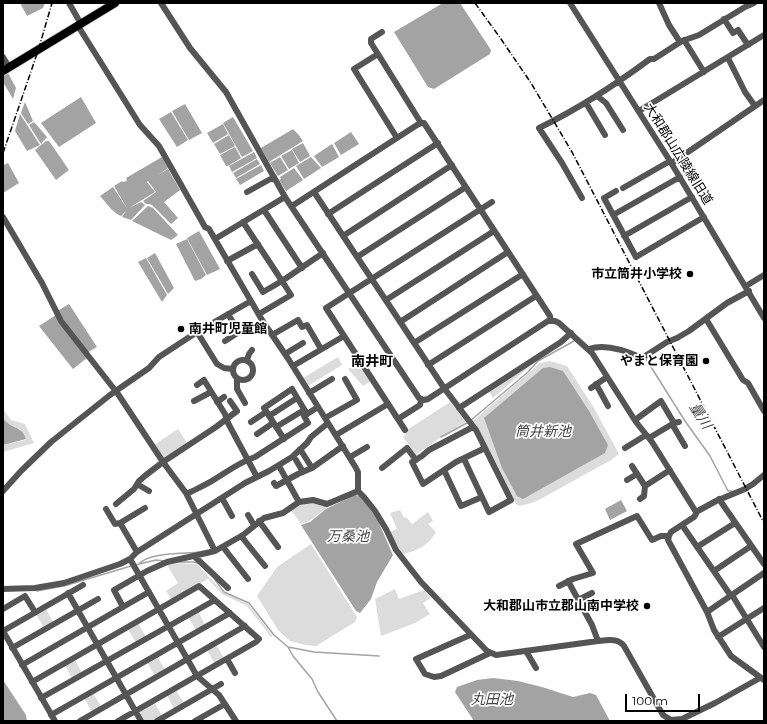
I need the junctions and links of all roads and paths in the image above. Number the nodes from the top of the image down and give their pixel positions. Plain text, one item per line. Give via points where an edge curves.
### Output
1 (69, 3) edge
2 (115, 3) edge
3 (161, 3) edge
4 (570, 3) edge
5 (659, 3) edge
6 (754, 3) edge
7 (724, 20) junction
8 (80, 25) junction
9 (382, 32) dead end
10 (764, 35) edge
11 (682, 41) junction
12 (748, 45) junction
13 (378, 54) junction
14 (3, 57) edge
15 (728, 58) junction
16 (6, 69) edge
17 (704, 72) junction
18 (620, 82) junction
19 (597, 96) junction
20 (764, 100) edge
21 (586, 103) junction
22 (755, 106) junction
23 (639, 111) junction
24 (421, 123) junction
25 (623, 130) dead end
26 (604, 135) dead end
27 (397, 138) junction
28 (438, 143) junction
29 (671, 162) junction
30 (452, 165) junction
31 (274, 177) junction
32 (680, 177) junction
33 (466, 187) junction
34 (623, 188) dead end
35 (616, 191) dead end
36 (247, 192) dead end
37 (314, 192) junction
38 (285, 197) junction
39 (692, 197) junction
40 (582, 198) dead end
41 (492, 202) dead end
42 (292, 206) junction
43 (480, 209) junction
44 (264, 210) junction
45 (328, 214) junction
46 (613, 215) junction
47 (704, 217) junction
48 (3, 218) edge
49 (243, 222) junction
50 (494, 231) junction
51 (343, 236) junction
52 (624, 236) junction
53 (214, 239) junction
54 (258, 244) junction
55 (508, 252) junction
56 (323, 253) junction
57 (357, 257) junction
58 (228, 261) junction
59 (302, 268) junction
60 (252, 274) dead end
61 (523, 274) junction
62 (764, 275) edge
63 (372, 279) junction
64 (282, 281) junction
65 (747, 289) junction
66 (349, 293) junction
67 (536, 296) junction
68 (386, 300) junction
69 (251, 301) junction
70 (228, 314) junction
71 (259, 314) junction
72 (764, 318) edge
73 (706, 319) junction
74 (552, 321) junction
75 (400, 322) junction
76 (197, 332) junction
77 (571, 334) junction
78 (272, 335) junction
79 (344, 336) junction
80 (225, 341) dead end
81 (303, 343) dead end
82 (414, 343) junction
83 (321, 349) junction
84 (589, 349) junction
85 (252, 350) dead end
86 (285, 354) junction
87 (247, 360) junction
88 (428, 365) junction
89 (293, 366) junction
90 (232, 369) junction
91 (607, 377) junction
92 (237, 379) junction
93 (332, 379) dead end
94 (345, 380) dead end
95 (197, 385) dead end
96 (444, 388) junction
97 (116, 391) junction
98 (211, 392) junction
99 (310, 393) junction
100 (224, 397) dead end
101 (297, 398) junction
102 (421, 400) junction
103 (230, 401) dead end
104 (194, 402) dead end
105 (217, 402) junction
106 (245, 403) dead end
107 (388, 404) junction
108 (608, 406) dead end
109 (318, 407) junction
110 (459, 408) junction
111 (764, 411) edge
112 (305, 412) junction
113 (268, 414) junction
114 (226, 418) junction
115 (398, 419) junction
116 (635, 420) junction
117 (327, 421) junction
118 (251, 422) dead end
119 (471, 423) junction
120 (675, 423) junction
121 (275, 425) junction
122 (405, 430) dead end
123 (257, 434) dead end
124 (336, 435) junction
125 (647, 436) junction
126 (284, 439) junction
127 (343, 446) junction
128 (685, 446) dead end
129 (367, 447) dead end
130 (485, 448) junction
131 (625, 448) dead end
132 (300, 449) junction
133 (350, 457) junction
134 (464, 458) junction
135 (247, 459) junction
136 (296, 460) dead end
137 (416, 460) junction
138 (163, 462) junction
139 (278, 466) junction
140 (632, 466) dead end
141 (312, 468) junction
142 (382, 468) dead end
143 (444, 470) junction
144 (670, 470) junction
145 (303, 472) junction
146 (637, 474) junction
147 (764, 475) edge
148 (257, 477) junction
149 (287, 480) junction
150 (627, 480) dead end
151 (274, 483) dead end
152 (137, 484) junction
153 (645, 486) junction
154 (3, 491) edge
155 (149, 491) dead end
156 (358, 491) junction
157 (187, 494) junction
158 (482, 497) junction
159 (222, 498) junction
160 (640, 499) dead end
161 (719, 499) junction
162 (299, 502) junction
163 (116, 504) dead end
164 (146, 508) dead end
165 (106, 509) dead end
166 (696, 512) junction
167 (196, 515) junction
168 (248, 515) dead end
169 (232, 516) dead end
170 (120, 523) junction
171 (257, 523) junction
172 (735, 523) junction
173 (682, 525) junction
174 (240, 536) junction
175 (669, 536) junction
176 (751, 546) junction
177 (223, 547) junction
178 (268, 547) dead end
179 (697, 547) junction
180 (215, 551) junction
181 (137, 552) junction
182 (194, 556) junction
183 (131, 561) junction
184 (764, 564) edge
185 (265, 566) dead end
186 (714, 571) junction
187 (138, 572) junction
188 (764, 573) edge
189 (248, 579) dead end
190 (568, 581) junction
191 (83, 585) dead end
192 (559, 586) dead end
193 (228, 588) dead end
194 (3, 589) edge
195 (149, 592) junction
196 (68, 593) junction
197 (592, 593) dead end
198 (731, 595) junction
199 (98, 599) dead end
200 (215, 600) junction
201 (578, 600) junction
202 (123, 607) junction
203 (764, 608) edge
204 (3, 609) edge
205 (78, 610) junction
206 (158, 610) junction
207 (35, 612) junction
208 (707, 612) junction
209 (230, 613) junction
210 (747, 619) junction
211 (168, 626) junction
212 (245, 626) junction
213 (87, 628) junction
214 (3, 631) edge
215 (470, 634) junction
216 (718, 637) junction
217 (598, 641) junction
218 (177, 643) junction
219 (97, 644) junction
220 (764, 647) edge
221 (12, 648) junction
222 (526, 651) junction
223 (490, 653) junction
224 (227, 659) junction
225 (187, 660) junction
226 (107, 661) junction
227 (22, 665) junction
228 (536, 668) dead end
229 (235, 673) dead end
230 (196, 676) junction
231 (116, 678) junction
232 (762, 679) edge
233 (32, 682) junction
234 (221, 684) dead end
235 (212, 689) junction
236 (126, 695) junction
237 (42, 698) junction
238 (225, 704) junction
239 (135, 711) junction
240 (51, 715) junction
241 (55, 721) edge
242 (80, 721) edge
243 (118, 721) edge
244 (141, 721) edge
245 (157, 721) edge
246 (195, 721) edge
247 (235, 721) edge

1 - 8 street
2 - 8 main road
3 - 31 street via 190,48 226,92
4 - 18 street, 大和郡山広陵線旧道
5 - 11 street via 669,25
6 - 7 street
7 - 11 street via 699,35
7 - 12 street via 733,33 738,30
8 - 16 main road
8 - 53 street via 136,119 162,151
9 - 13 street via 371,39
10 - 12 street
11 - 17 street
11 - 18 street via 650,59
12 - 15 street
13 - 24 street
13 - 27 street via 354,69
14 - 16 street
15 - 17 street
15 - 22 street
17 - 23 street
18 - 19 street
18 - 23 street, 大和郡山広陵線旧道
19 - 21 street
19 - 25 street via 606,103
20 - 22 street
21 - 26 street
21 - 40 street via 539,128
22 - 29 street
23 - 29 street, 大和郡山広陵線旧道
24 - 27 street
24 - 28 street via 427,126
27 - 37 street
28 - 30 street
28 - 45 street
29 - 32 street, 大和郡山広陵線旧道
29 - 34 street
30 - 33 street
30 - 51 street
31 - 36 street
31 - 38 street
32 - 39 street, 大和郡山広陵線旧道
32 - 46 street
33 - 43 street
33 - 57 street
35 - 46 street via 604,198
37 - 42 street
37 - 45 street
38 - 42 street
38 - 44 street
39 - 47 street, 大和郡山広陵線旧道
39 - 52 street
41 - 43 street
42 - 56 street
43 - 50 street
43 - 63 street
44 - 49 street
44 - 59 street
45 - 51 street
46 - 52 street
47 - 52 street via 636,257
47 - 65 street, 大和郡山広陵線旧道
48 - 97 street via 42,283 61,321
49 - 53 street
49 - 54 street
50 - 55 street
50 - 68 street
51 - 57 street
53 - 58 street
54 - 58 street
54 - 64 street
55 - 61 street
55 - 75 street
56 - 59 street
56 - 66 street
57 - 63 street
58 - 69 street
59 - 64 street
60 - 64 street via 263,292
61 - 67 street
61 - 82 street
62 - 65 street
63 - 66 street
63 - 68 street
64 - 71 street via 291,295
65 - 72 street, 大和郡山広陵線旧道
65 - 73 street
66 - 79 street via 326,308
66 - 102 street
67 - 74 street
67 - 88 street
68 - 75 street
69 - 70 street
69 - 71 street
70 - 76 street
70 - 80 street via 239,332
71 - 78 street
73 - 84 street via 642,358 622,350
73 - 111 street
74 - 77 street via 559,323
74 - 96 street via 528,333
75 - 82 street
76 - 90 street via 217,364
76 - 97 street via 159,357 149,368
77 - 84 street
77 - 110 street
78 - 83 street via 298,320 302,327 307,325
78 - 86 street
79 - 83 street
79 - 107 street
81 - 86 street
82 - 88 street
83 - 89 street
84 - 91 street
85 - 87 street
86 - 89 street
87 - 90 street via 237,361
87 - 92 street via 256,370 249,378
88 - 96 street
89 - 99 street
90 - 92 street
91 - 108 street via 593,386
91 - 116 street
92 - 106 street via 237,389
93 - 99 street
94 - 117 street via 357,400
95 - 98 street via 204,380
96 - 102 street via 428,399
96 - 110 street
97 - 138 street
97 - 154 street via 51,442
98 - 104 street
98 - 105 street
99 - 109 street
100 - 105 street
101 - 112 street
101 - 113 street
101 - 113 street via 292,389 264,408
102 - 115 street via 420,405
103 - 114 street via 237,411
105 - 114 street
107 - 115 street
107 - 124 street
109 - 112 street
109 - 117 street
110 - 119 street
112 - 121 street
112 - 126 street via 304,416 308,423
113 - 118 street
113 - 121 street
114 - 135 street
114 - 138 street via 211,431
115 - 122 street
116 - 120 street via 661,401
116 - 125 street
117 - 124 street
117 - 132 street
119 - 130 street
119 - 137 street
120 - 125 street
120 - 128 street
121 - 123 street
121 - 126 street
124 - 127 street
125 - 131 street
125 - 144 street
126 - 135 street via 255,457
127 - 133 street
127 - 141 street
129 - 133 street
130 - 134 street
130 - 158 street via 511,500 489,512
132 - 139 street via 292,458
132 - 141 street
133 - 156 street via 358,472
134 - 143 street
134 - 158 street
135 - 148 street
135 - 157 street
136 - 145 street
137 - 142 street via 407,448
137 - 143 street via 412,462 423,484
138 - 152 street
138 - 157 street
139 - 148 street
139 - 149 street
140 - 146 street
141 - 145 street
143 - 158 street via 462,506
144 - 153 street
144 - 166 street
145 - 149 street
146 - 150 street
146 - 153 street
147 - 161 street via 749,487
148 - 159 street
149 - 151 street via 276,486
149 - 162 street
152 - 155 street
152 - 163 street
153 - 160 street via 644,496
156 - 162 street via 327,504 314,500
156 - 215 street via 379,518 396,550 430,593
157 - 167 street
159 - 167 street
159 - 169 street
161 - 166 street
161 - 172 street
162 - 171 street via 283,513 269,516
164 - 170 street
165 - 170 street via 115,524
166 - 173 street via 694,517
167 - 180 street
167 - 181 street
168 - 171 street
170 - 181 street
171 - 174 street
171 - 178 street via 276,545
172 - 176 street
172 - 179 street
173 - 175 street
173 - 179 street
174 - 177 street
174 - 185 street
175 - 190 street via 652,540 637,516 576,544 593,573
175 - 208 street via 670,544
176 - 184 street
176 - 186 street
177 - 180 street
177 - 189 street
179 - 186 street
180 - 182 street
181 - 183 street
182 - 187 street
182 - 193 street
183 - 187 street
183 - 194 street via 64,583 34,588
186 - 198 street
187 - 195 street
187 - 202 street via 114,590
188 - 198 street
190 - 192 street
190 - 201 street
191 - 196 street
195 - 202 street
195 - 206 street
196 - 205 street
196 - 207 street
197 - 201 street
198 - 208 street
198 - 210 street
199 - 205 street
200 - 206 street via 199,586
200 - 209 street
200 - 211 street
201 - 217 street
202 - 213 street
203 - 210 street
204 - 207 street via 25,596
205 - 213 street
205 - 221 street
206 - 211 street
206 - 219 street
207 - 214 street
208 - 216 street
209 - 212 street
209 - 218 street
210 - 216 street
210 - 220 street
211 - 218 street
211 - 226 street
212 - 224 street via 259,639
212 - 225 street
213 - 219 street
213 - 227 street
214 - 221 street
215 - 223 street
215 - 223 street via 416,659 425,674 441,676
216 - 232 street via 734,659
217 - 222 street
217 - 232 street via 615,640 622,643 664,715 671,720 682,719
218 - 225 street
218 - 231 street
219 - 226 street
219 - 233 street
221 - 227 street
222 - 223 street
222 - 228 street
224 - 229 street
224 - 230 street
225 - 230 street
225 - 236 street
226 - 231 street
226 - 237 street
227 - 233 street
230 - 235 street
230 - 239 street
231 - 236 street
231 - 240 street
233 - 237 street
234 - 235 street
235 - 238 street
235 - 245 street
236 - 239 street
236 - 242 street
237 - 240 street
238 - 246 street
238 - 247 street
239 - 243 street
239 - 244 street
240 - 241 street

